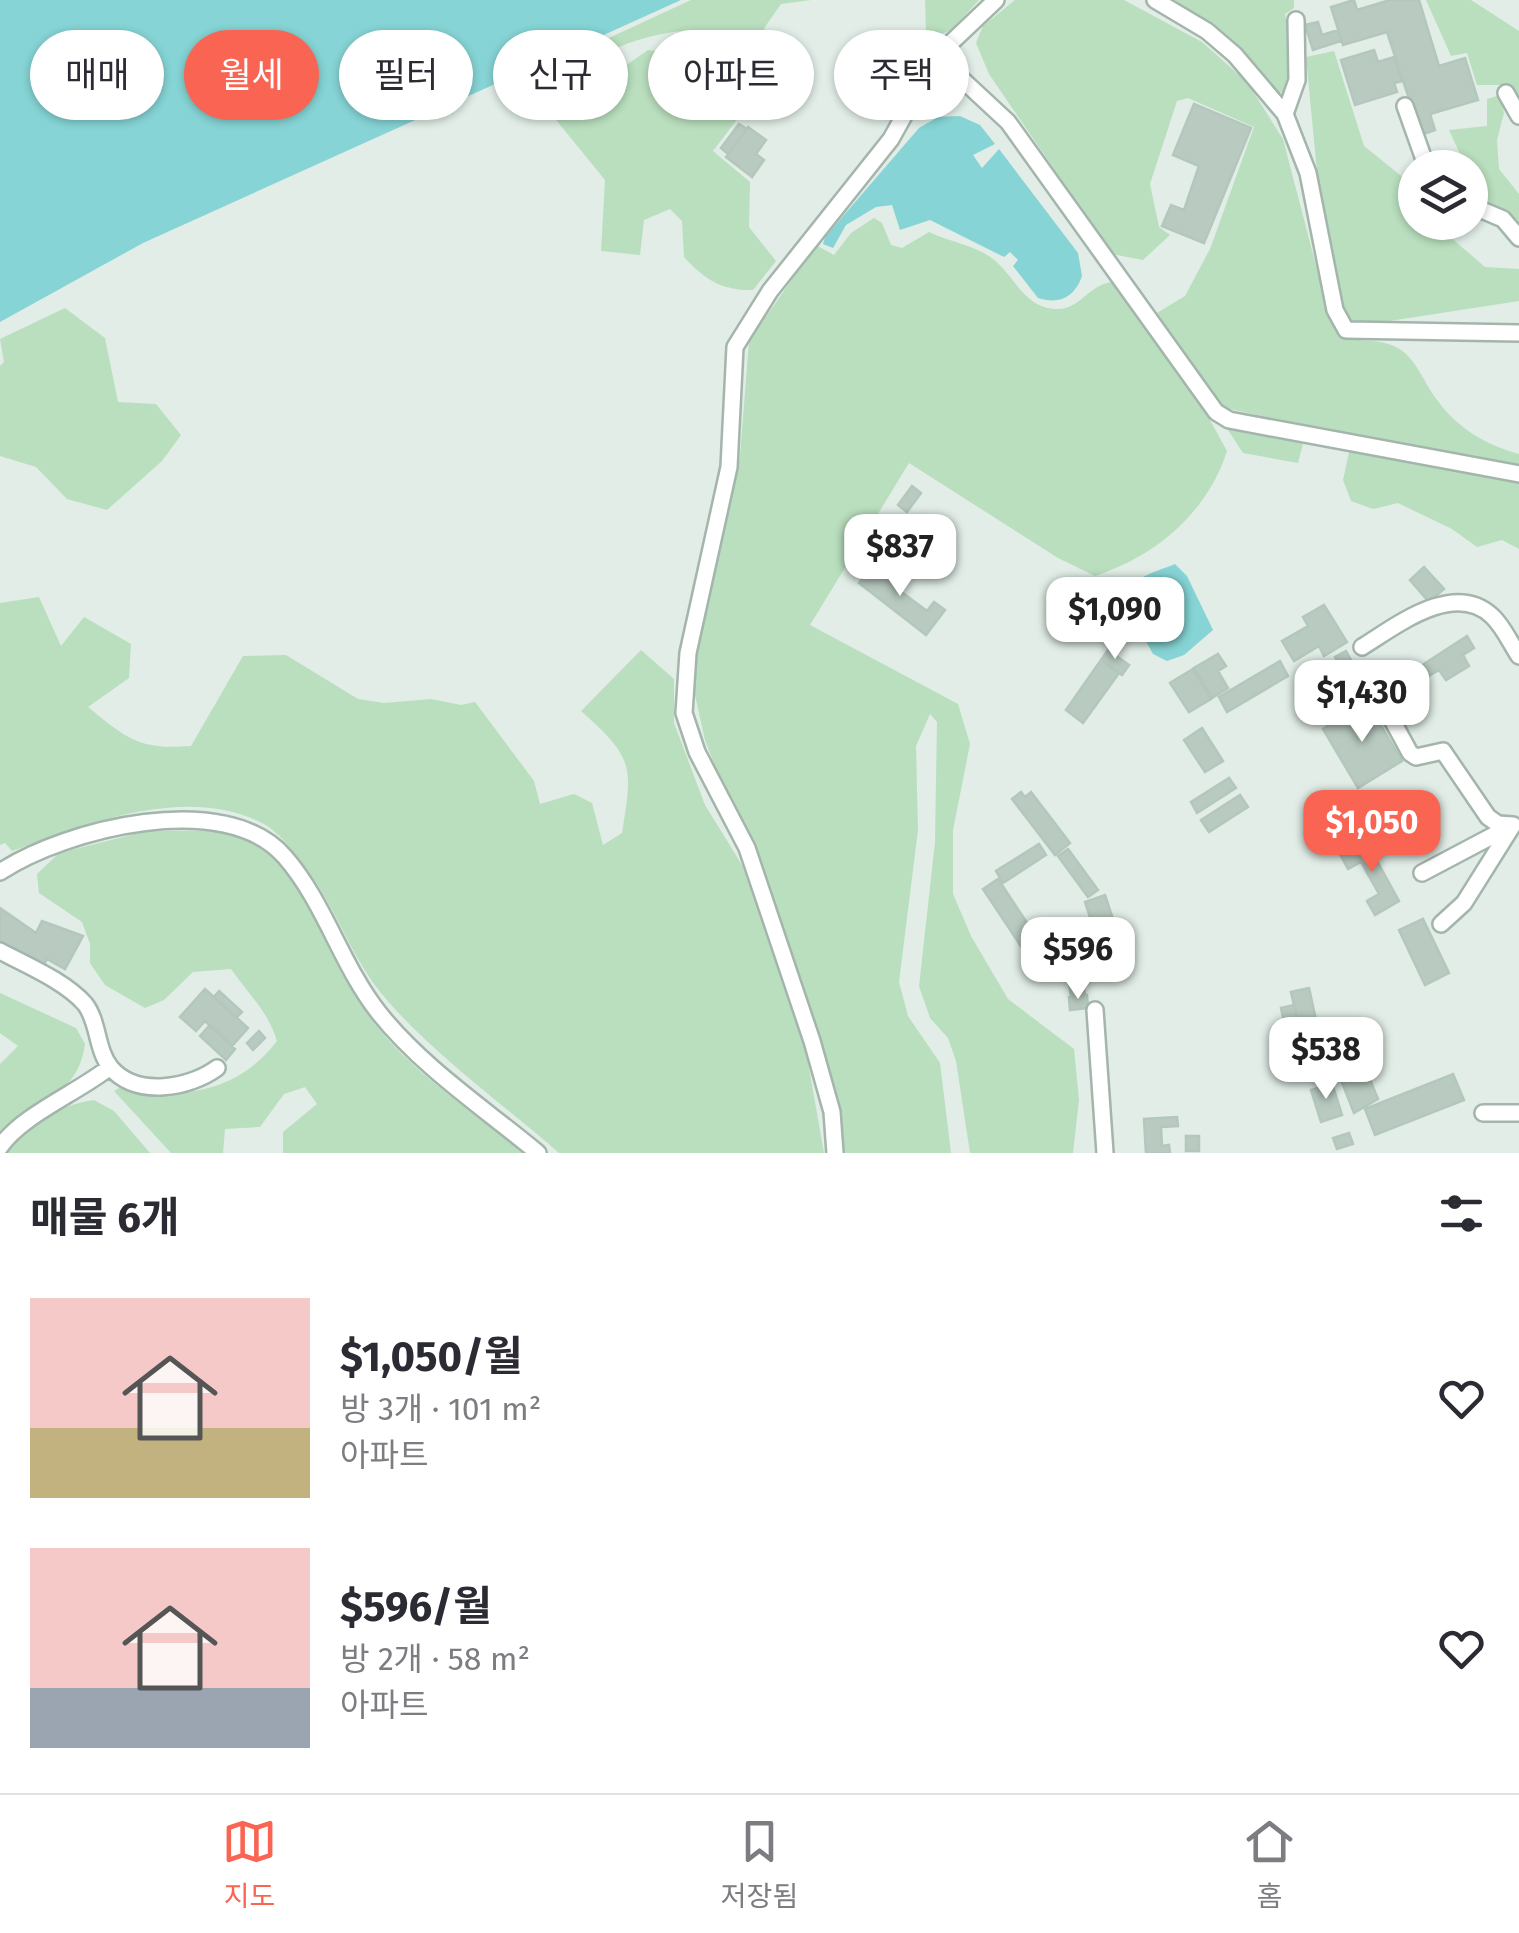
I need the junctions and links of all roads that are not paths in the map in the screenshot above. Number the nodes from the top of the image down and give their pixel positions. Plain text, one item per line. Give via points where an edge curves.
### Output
1 (996, 0) edge
2 (1155, 0) edge
3 (1296, 20) dead end
4 (964, 30) edge
5 (969, 86) edge
6 (1506, 94) dead end
7 (1405, 106) dead end
8 (1285, 114) junction
9 (1519, 116) edge
10 (901, 120) edge
11 (1421, 150) edge
12 (1488, 213) edge
13 (1519, 238) edge
14 (1519, 333) edge
15 (1519, 474) edge
16 (1362, 647) dead end
17 (1519, 656) edge
18 (1371, 681) dead end
19 (1516, 823) edge
20 (0, 872) edge
21 (1422, 873) dead end
22 (1441, 924) dead end
23 (0, 951) edge
24 (1095, 1010) dead end
25 (110, 1067) junction
26 (217, 1068) dead end
27 (1484, 1112) dead end
28 (1519, 1112) edge
29 (0, 1148) edge
30 (538, 1153) edge
31 (835, 1153) edge
32 (1105, 1153) edge

1 - 4 street
2 - 8 street via 1207,30
3 - 8 street via 1297,80
5 - 15 street via 1008,122 1216,412 1229,420
6 - 9 street
7 - 11 street
8 - 14 street via 1308,173 1340,323 1356,333
10 - 31 street via 770,290 736,347 729,467 688,653 684,712 696,752 753,866 812,1040 832,1112
12 - 13 street
16 - 17 street via 1420,611 1455,604 1494,617
18 - 19 street via 1410,753 1443,750 1488,817
19 - 21 street
19 - 22 street via 1464,902
20 - 30 street via 76,839 160,820 212,820 258,835 307,885 379,1012 406,1043
23 - 25 street via 82,1000
24 - 32 street
25 - 26 street via 166,1087 198,1082
25 - 29 street via 23,1124
27 - 28 street

